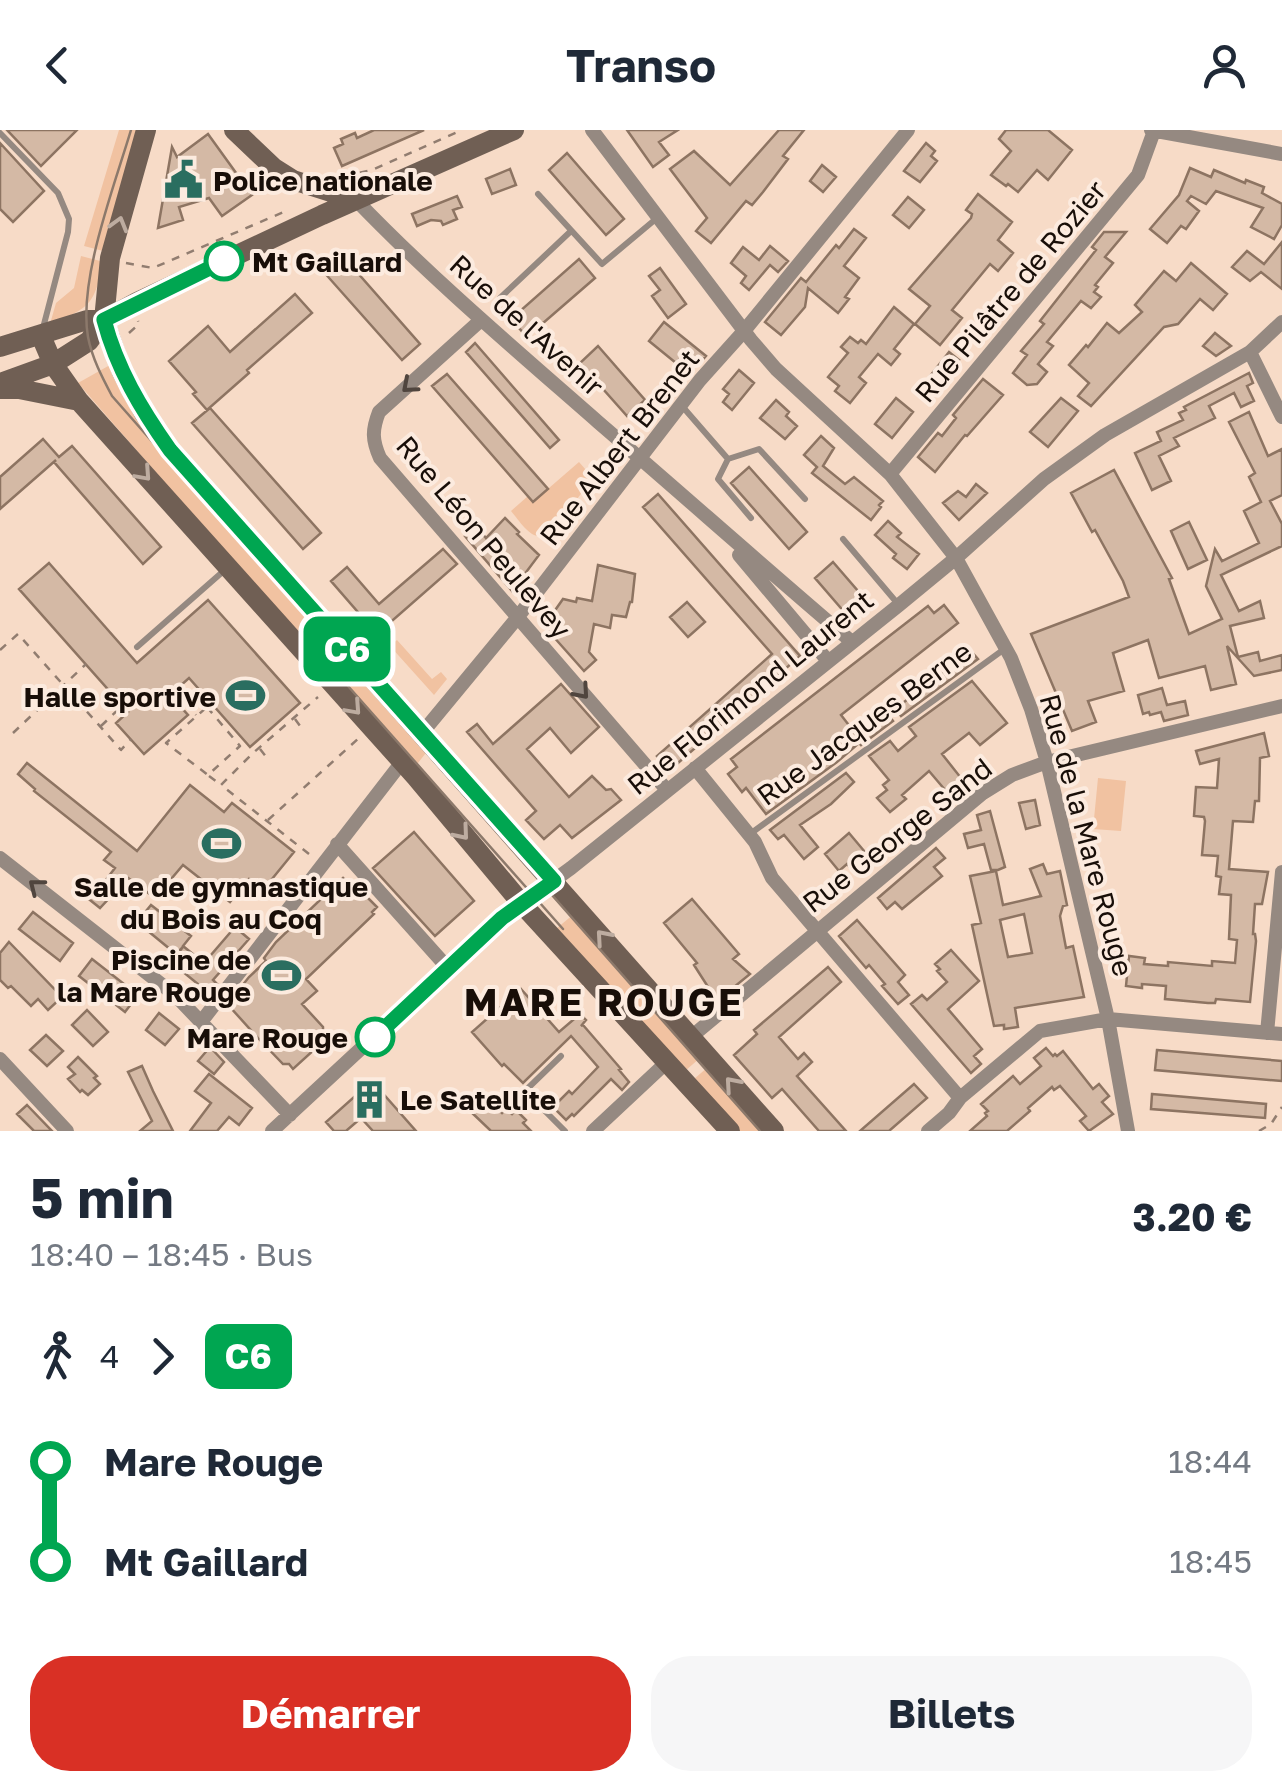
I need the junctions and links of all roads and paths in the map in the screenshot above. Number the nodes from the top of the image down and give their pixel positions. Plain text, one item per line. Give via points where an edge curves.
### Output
1 (146, 130) edge
2 (234, 130) edge
3 (462, 130) edge
4 (514, 130) edge
5 (592, 130) edge
6 (908, 130) edge
7 (1153, 130) edge
8 (0, 133) edge
9 (1282, 154) edge
10 (347, 176) dead end
11 (316, 189) junction
12 (538, 194) dead end
13 (356, 200) junction
14 (658, 217) junction
15 (571, 231) junction
16 (122, 262) dead end
17 (500, 298) dead end
18 (104, 320) junction
19 (482, 320) junction
20 (1282, 322) edge
21 (744, 331) junction
22 (41, 336) junction
23 (0, 347) edge
24 (1250, 352) junction
25 (53, 364) junction
26 (0, 386) edge
27 (79, 401) junction
28 (681, 405) junction
29 (1282, 417) edge
30 (641, 459) junction
31 (728, 459) junction
32 (890, 474) junction
33 (805, 500) dead end
34 (751, 518) dead end
35 (713, 524) junction
36 (843, 539) dead end
37 (956, 558) junction
38 (228, 567) junction
39 (899, 605) junction
40 (517, 618) junction
41 (852, 642) junction
42 (137, 647) dead end
43 (1006, 648) junction
44 (0, 650) edge
45 (828, 661) junction
46 (86, 664) dead end
47 (63, 686) junction
48 (175, 690) dead end
49 (327, 690) dead end
50 (122, 706) dead end
51 (1282, 706) edge
52 (196, 716) junction
53 (294, 718) junction
54 (100, 727) junction
55 (303, 730) dead end
56 (365, 733) dead end
57 (14, 734) dead end
58 (422, 734) junction
59 (131, 739) dead end
60 (259, 748) junction
61 (267, 758) dead end
62 (402, 762) junction
63 (1047, 762) junction
64 (695, 768) junction
65 (208, 775) junction
66 (222, 785) junction
67 (667, 790) junction
68 (267, 821) junction
69 (749, 834) junction
70 (337, 844) junction
71 (0, 858) edge
72 (322, 864) junction
73 (1282, 872) edge
74 (554, 881) junction
75 (522, 904) junction
76 (817, 930) junction
77 (448, 967) junction
78 (1108, 1019) junction
79 (201, 1022) junction
80 (1274, 1034) edge
81 (691, 1036) junction
82 (560, 1056) dead end
83 (0, 1059) edge
84 (668, 1061) junction
85 (960, 1098) junction
86 (1282, 1107) edge
87 (290, 1115) junction
88 (274, 1130) edge
89 (67, 1131) edge
90 (565, 1131) edge
91 (593, 1131) edge
92 (730, 1131) edge
93 (774, 1131) edge
94 (928, 1131) edge
95 (1128, 1131) edge
96 (1259, 1131) edge

18 -> 1 main road via 110,258
2 - 11 main road via 274,168
3 - 10 path
4 - 13 main road
5 - 14 street, Rue de la Mare Rouge
6 - 21 street, Rue Albert Brenet
7 - 9 street
7 - 32 street, Rue Pilâtre de Rozier via 1138,176
8 - 22 lane via 58,193 69,219
11 - 13 main road
11 - 16 path via 314,198 153,268
12 - 15 lane
13 - 18 main road
13 - 19 street, Rue de l'Avenir
14 - 15 lane via 602,264
14 - 21 street, Rue de la Mare Rouge
15 - 17 lane
18 - 22 main road
18 - 25 main road via 89,342
18 - 58 main road via 137,402 170,450
19 - 30 street, Rue de l'Avenir
19 -> 40 street, Rue Léon Peulevey via 380,412 373,437 380,458
20 - 24 street, Rue Florimond Laurent
21 - 28 street, Rue Albert Brenet
21 - 32 street, Rue de la Mare Rouge
22 - 23 main road
22 - 25 main road
24 - 29 street
24 - 37 street, Rue Florimond Laurent via 1105,435
25 - 26 main road
25 - 27 main road
26 - 27 main road
27 -> 38 main road
28 - 30 street, Rue Albert Brenet
28 - 31 lane
30 - 35 street, Rue de l'Avenir
30 - 40 street, Rue Albert Brenet
31 - 33 lane via 759,449
31 - 34 lane via 718,479
32 - 37 street, Rue de la Mare Rouge
35 - 41 street, Rue de l'Avenir
35 - 45 street, Rue de l'Avenir
36 - 39 lane
37 - 39 street, Rue Florimond Laurent
37 - 43 street, Rue de la Mare Rouge
38 - 42 lane
38 -> 62 main road
39 - 41 street, Rue Florimond Laurent
40 - 58 street, Rue Albert Brenet
40 -> 67 street, Rue Léon Peulevey
41 - 45 street, Rue Florimond Laurent
43 - 63 street, Rue de la Mare Rouge
43 - 69 lane, Rue Jacques Berne
44 - 47 path via 18,634
45 - 64 street, Rue Florimond Laurent
46 - 47 path
47 - 54 path
47 - 57 path
48 - 52 path
49 - 53 path
50 - 54 path
51 - 63 street, Rue George Sand
52 - 65 path via 166,743
52 - 65 path via 207,707 240,746
53 - 55 path
53 - 60 path
54 - 59 path via 120,750
56 - 68 path
58 - 74 main road
60 - 61 path
60 - 66 path
62 - 70 street
62 -> 75 main road
63 - 76 street, Rue George Sand via 983,793
63 - 78 street, Rue de la Mare Rouge
64 - 67 street, Rue Florimond Laurent
64 - 69 street
65 - 66 path
66 - 68 path
67 - 74 street, Rue Florimond Laurent
68 - 72 path
69 - 76 street via 772,878
70 - 72 street
70 - 77 street
79 -> 71 street
72 - 79 street
73 - 80 street
74 - 75 street, Rue Florimond Laurent
81 -> 74 main road
75 - 77 street, Rue Florimond Laurent
75 - 84 main road
76 - 81 street, Rue George Sand
76 - 85 street
77 - 87 street, Rue Florimond Laurent
78 - 80 street
78 - 85 street via 1040,1031
78 - 95 street, Rue de la Mare Rouge
79 - 87 street
93 -> 81 main road
82 - 90 lane via 525,1092
83 - 89 street
84 - 91 street
84 - 92 main road
85 - 94 street
86 - 96 path
87 - 88 street, Rue Florimond Laurent

